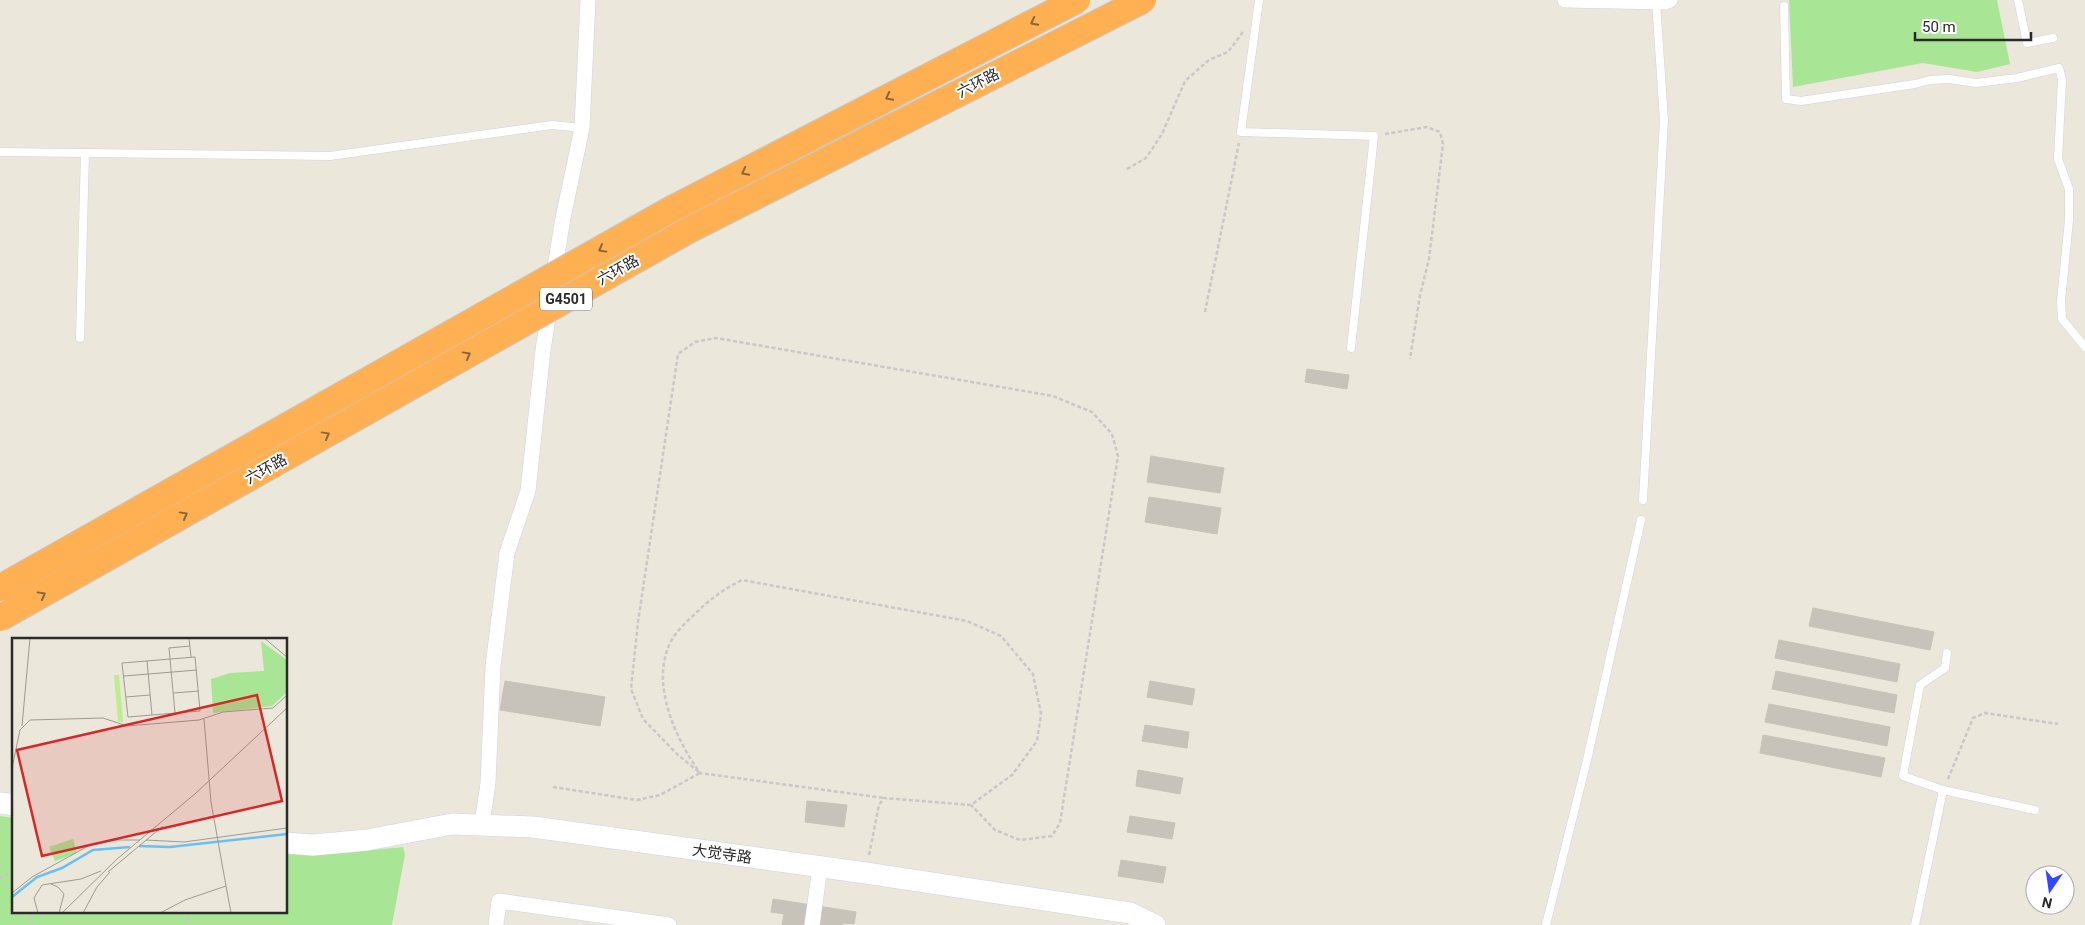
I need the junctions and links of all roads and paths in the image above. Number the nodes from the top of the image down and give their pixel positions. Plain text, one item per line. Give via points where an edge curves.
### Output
1 (588, 0) edge
2 (1077, 0) edge
3 (1143, 0) edge
4 (1260, 0) edge
5 (1565, 0) edge
6 (2018, 0) edge
7 (1663, 1) edge
8 (1784, 6) dead end
9 (1258, 13) junction
10 (2053, 38) dead end
11 (582, 128) junction
12 (1241, 132) junction
13 (1374, 136) junction
14 (0, 152) edge
15 (85, 153) junction
16 (1127, 169) dead end
17 (1205, 312) dead end
18 (80, 338) dead end
19 (2085, 347) edge
20 (1351, 348) dead end
21 (1410, 359) dead end
22 (1643, 500) dead end
23 (1641, 520) dead end
24 (0, 588) edge
25 (0, 618) edge
26 (1947, 653) dead end
27 (2058, 724) dead end
28 (700, 773) junction
29 (553, 787) dead end
30 (1943, 790) junction
31 (884, 798) junction
32 (971, 805) junction
33 (2035, 810) dead end
34 (482, 824) junction
35 (288, 843) edge
36 (820, 867) junction
37 (12, 872) edge
38 (866, 874) junction
39 (0, 878) edge
40 (30, 912) edge
41 (194, 912) edge
42 (34, 925) edge
43 (184, 925) edge
44 (496, 925) edge
45 (669, 925) edge
46 (812, 925) edge
47 (1155, 925) edge
48 (1546, 925) edge
49 (1915, 925) edge

1 - 11 street
2 -> 24 highway, 六环路 / G4501, bridge via 670,210
25 -> 3 highway, 六环路 / G4501, bridge via 689,230
4 - 9 lane
5 - 7 street
6 - 10 lane via 2027,43
7 - 22 lane via 1664,120
8 - 19 lane via 1786,98 1801,101 1930,80 2000,80 2059,68 2062,79 2058,159 2069,189 2062,319
9 - 12 lane
9 - 16 path via 1228,52 1209,60 1185,81 1162,134 1146,158
11 - 15 lane via 552,125 330,156
11 - 34 street via 562,218 543,350 528,491 507,553 493,666 488,783
12 - 13 lane
12 - 17 path
13 - 20 lane
13 - 21 path via 1427,127 1440,132 1443,144 1429,259
14 - 15 lane
15 - 18 lane
23 - 48 lane
26 - 30 lane via 1945,668 1920,685 1903,776
27 - 30 path via 1985,713 1973,718
28 - 29 path via 660,795 637,800
28 - 31 path
28 - 32 path via 688,756 667,708 663,666 668,648 682,626 722,590 742,580 967,621 1000,636 1033,674 1040,714 1037,741 1012,775
28 - 32 path via 642,719 630,690 678,354 695,342 716,338 1053,396 1092,412 1112,434 1118,456 1060,823 1052,836 1020,840 995,830
30 - 33 lane
30 - 49 lane
31 - 32 path
31 - 38 path via 879,805
34 - 35 main road, 大觉寺路 via 452,824 358,841 313,845
34 - 36 main road, 大觉寺路 via 533,827
36 - 38 main road, 大觉寺路
36 - 46 street
37 - 39 path
38 - 47 main road, 大觉寺路 via 1130,913
40 - 42 path
41 - 43 path
44 - 45 street via 499,901

